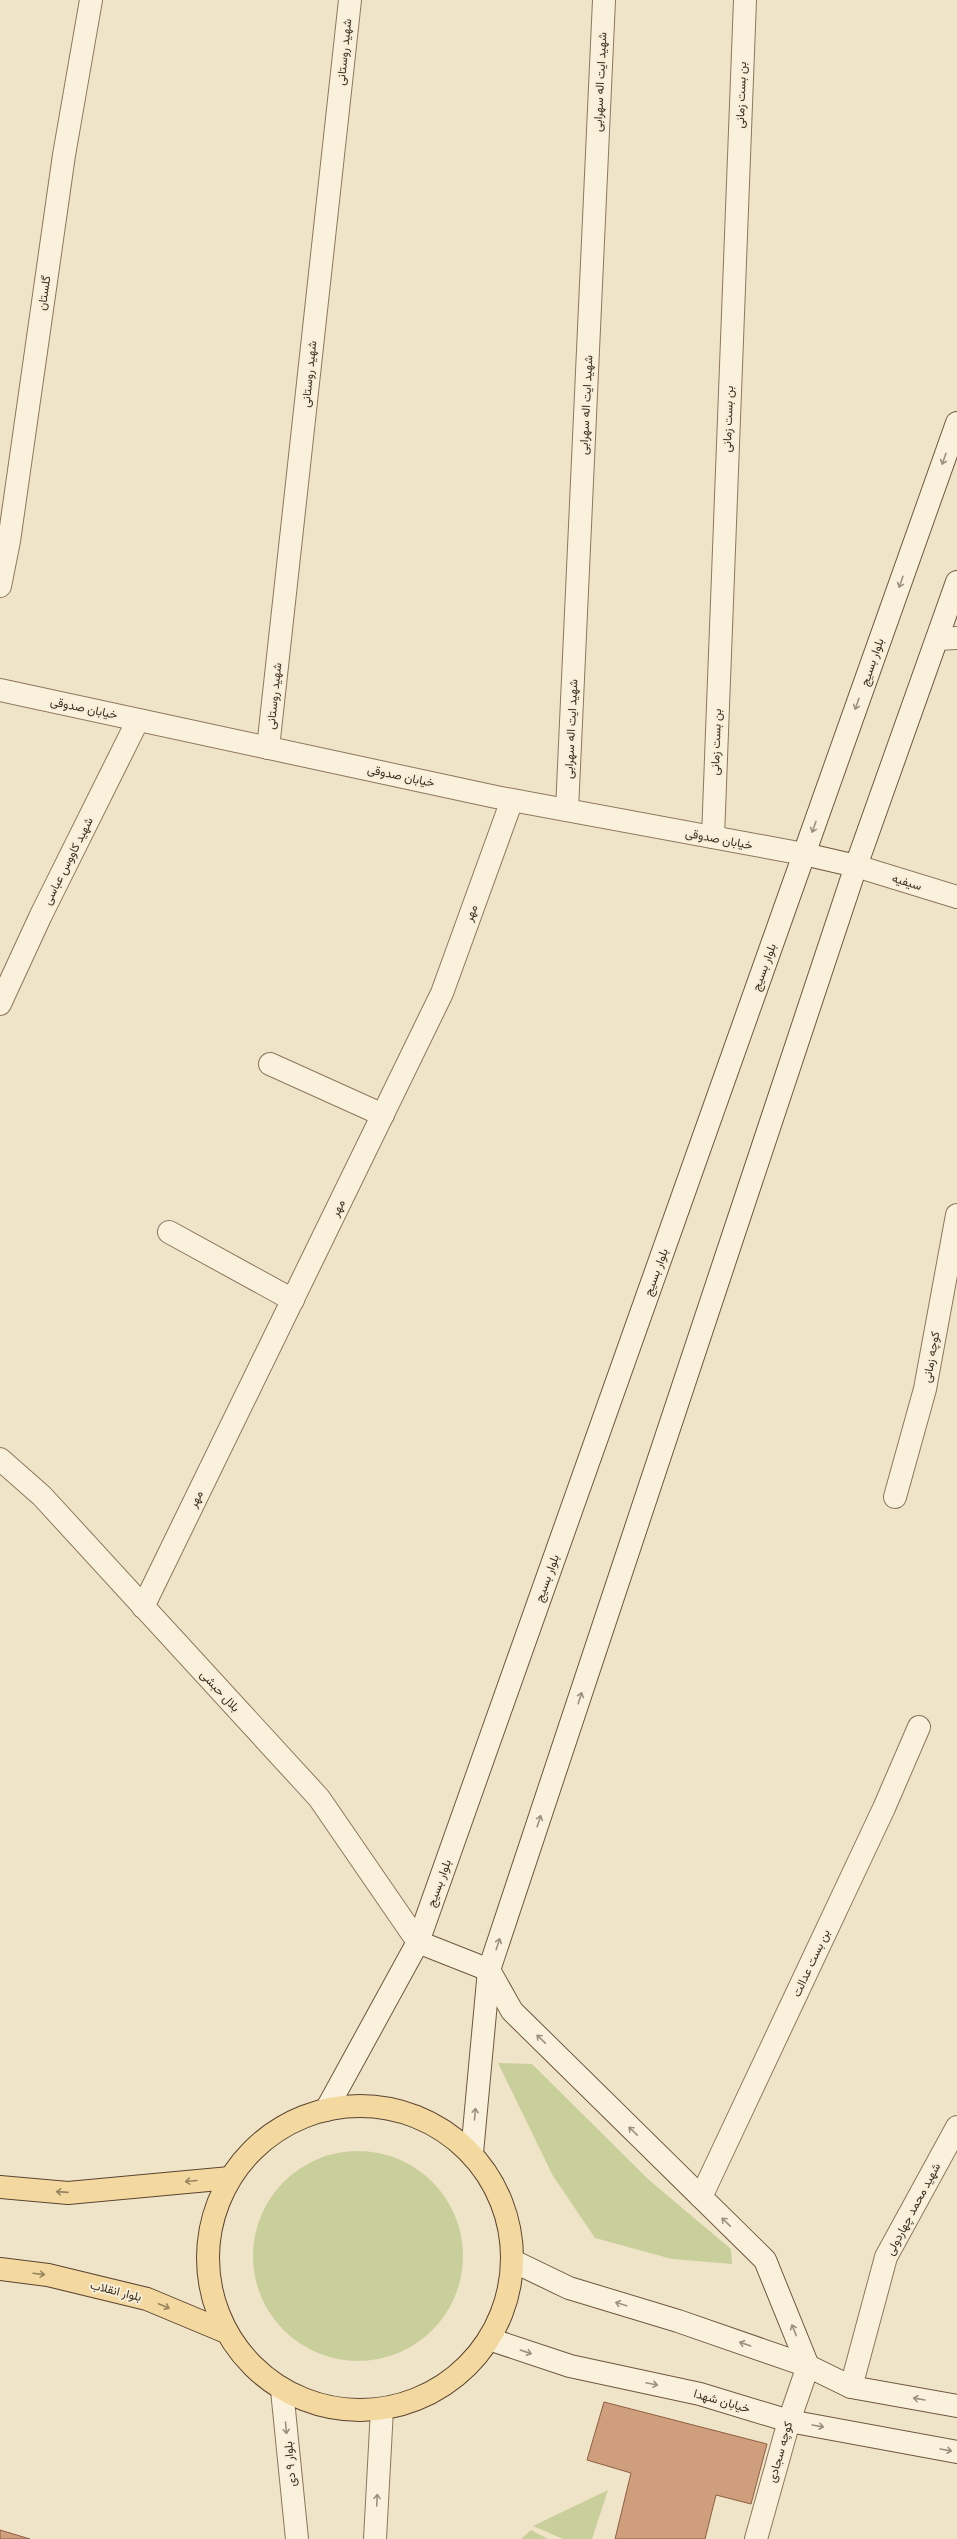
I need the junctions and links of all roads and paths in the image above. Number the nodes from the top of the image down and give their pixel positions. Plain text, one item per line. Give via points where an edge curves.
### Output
1 (91, 0) edge
2 (350, 0) edge
3 (604, 0) edge
4 (745, 0) edge
5 (957, 423) edge
6 (957, 582) edge
7 (0, 586) edge
8 (947, 638) edge
9 (0, 690) edge
10 (138, 720) junction
11 (268, 748) junction
12 (512, 800) junction
13 (567, 810) junction
14 (713, 837) junction
15 (804, 854) junction
16 (856, 866) junction
17 (957, 897) edge
18 (0, 1004) edge
19 (270, 1064) dead end
20 (383, 1115) junction
21 (957, 1215) edge
22 (169, 1232) dead end
23 (293, 1300) junction
24 (0, 1458) edge
25 (895, 1497) dead end
26 (143, 1607) junction
27 (919, 1727) dead end
28 (418, 1942) junction
29 (489, 1970) junction
30 (326, 2110) junction
31 (957, 2127) edge
32 (472, 2153) junction
33 (230, 2178) junction
34 (0, 2187) edge
35 (700, 2197) junction
36 (513, 2261) junction
37 (0, 2269) edge
38 (226, 2332) junction
39 (489, 2339) junction
40 (808, 2366) junction
41 (851, 2387) junction
42 (282, 2390) junction
43 (957, 2406) edge
44 (382, 2409) junction
45 (789, 2421) junction
46 (957, 2452) edge
47 (297, 2539) edge
48 (375, 2539) edge
49 (756, 2539) edge

1 - 7 street, گلستان via 64,156 9,541
2 - 11 street, شهید روستانی
3 - 13 street, شهید ایت اله سهرابی
4 - 14 street, بن بست زمانی
5 -> 15 street, بلوار بسیج
6 - 8 street
8 - 16 street
9 - 10 street, خیابان صدوقی
10 - 11 street, خیابان صدوقی
10 - 18 street, شهید کاووس عباسی
11 - 12 street, خیابان صدوقی
12 - 13 street, خیابان صدوقی
12 - 20 street, مهر via 442,992
13 - 14 street, خیابان صدوقی
14 - 15 street, خیابان صدوقی
15 - 16 street, خیابان صدوقی
15 - 28 street, بلوار بسیج
16 - 17 street, سیفیه
29 -> 16 street
19 - 20 street
20 - 23 street, مهر
21 - 25 street, کوچه زمانی via 925,1389
22 - 23 street
23 - 26 street, مهر
24 - 26 street, بلال حبشی via 42,1496
26 - 28 street, بلال حبشی via 319,1798
27 - 35 street, بن بست عدالت via 884,1808
28 - 29 street
28 - 30 street, بلوار بسیج
32 -> 29 street
35 -> 29 street via 512,2011
30 - 32 main road via 366,2106 405,2112 441,2128
30 - 33 main road via 289,2124 262,2143
31 - 41 street, شهید محمد چهاردولی via 886,2257
32 - 36 main road via 495,2185 506,2214
33 -> 34 main road via 68,2193
33 - 38 main road via 214,2215 207,2255 212,2295
40 -> 35 street via 765,2260
36 - 39 main road via 507,2299
40 -> 36 street via 678,2321 569,2288
37 -> 38 main road, بلوار انقلاب via 48,2275 147,2299
38 - 42 main road via 250,2365
39 - 44 main road via 461,2373 424,2396
39 -> 45 street, خیابان شهدا via 570,2366 700,2394
40 - 41 street
40 - 45 street, کوچه سجادی
43 -> 41 street
42 - 44 main road via 314,2404 348,2410
42 -> 47 street, بلوار ۹ دی
48 -> 44 street
45 -> 46 street, خیابان شهدا
45 - 49 street, کوچه سجادی

